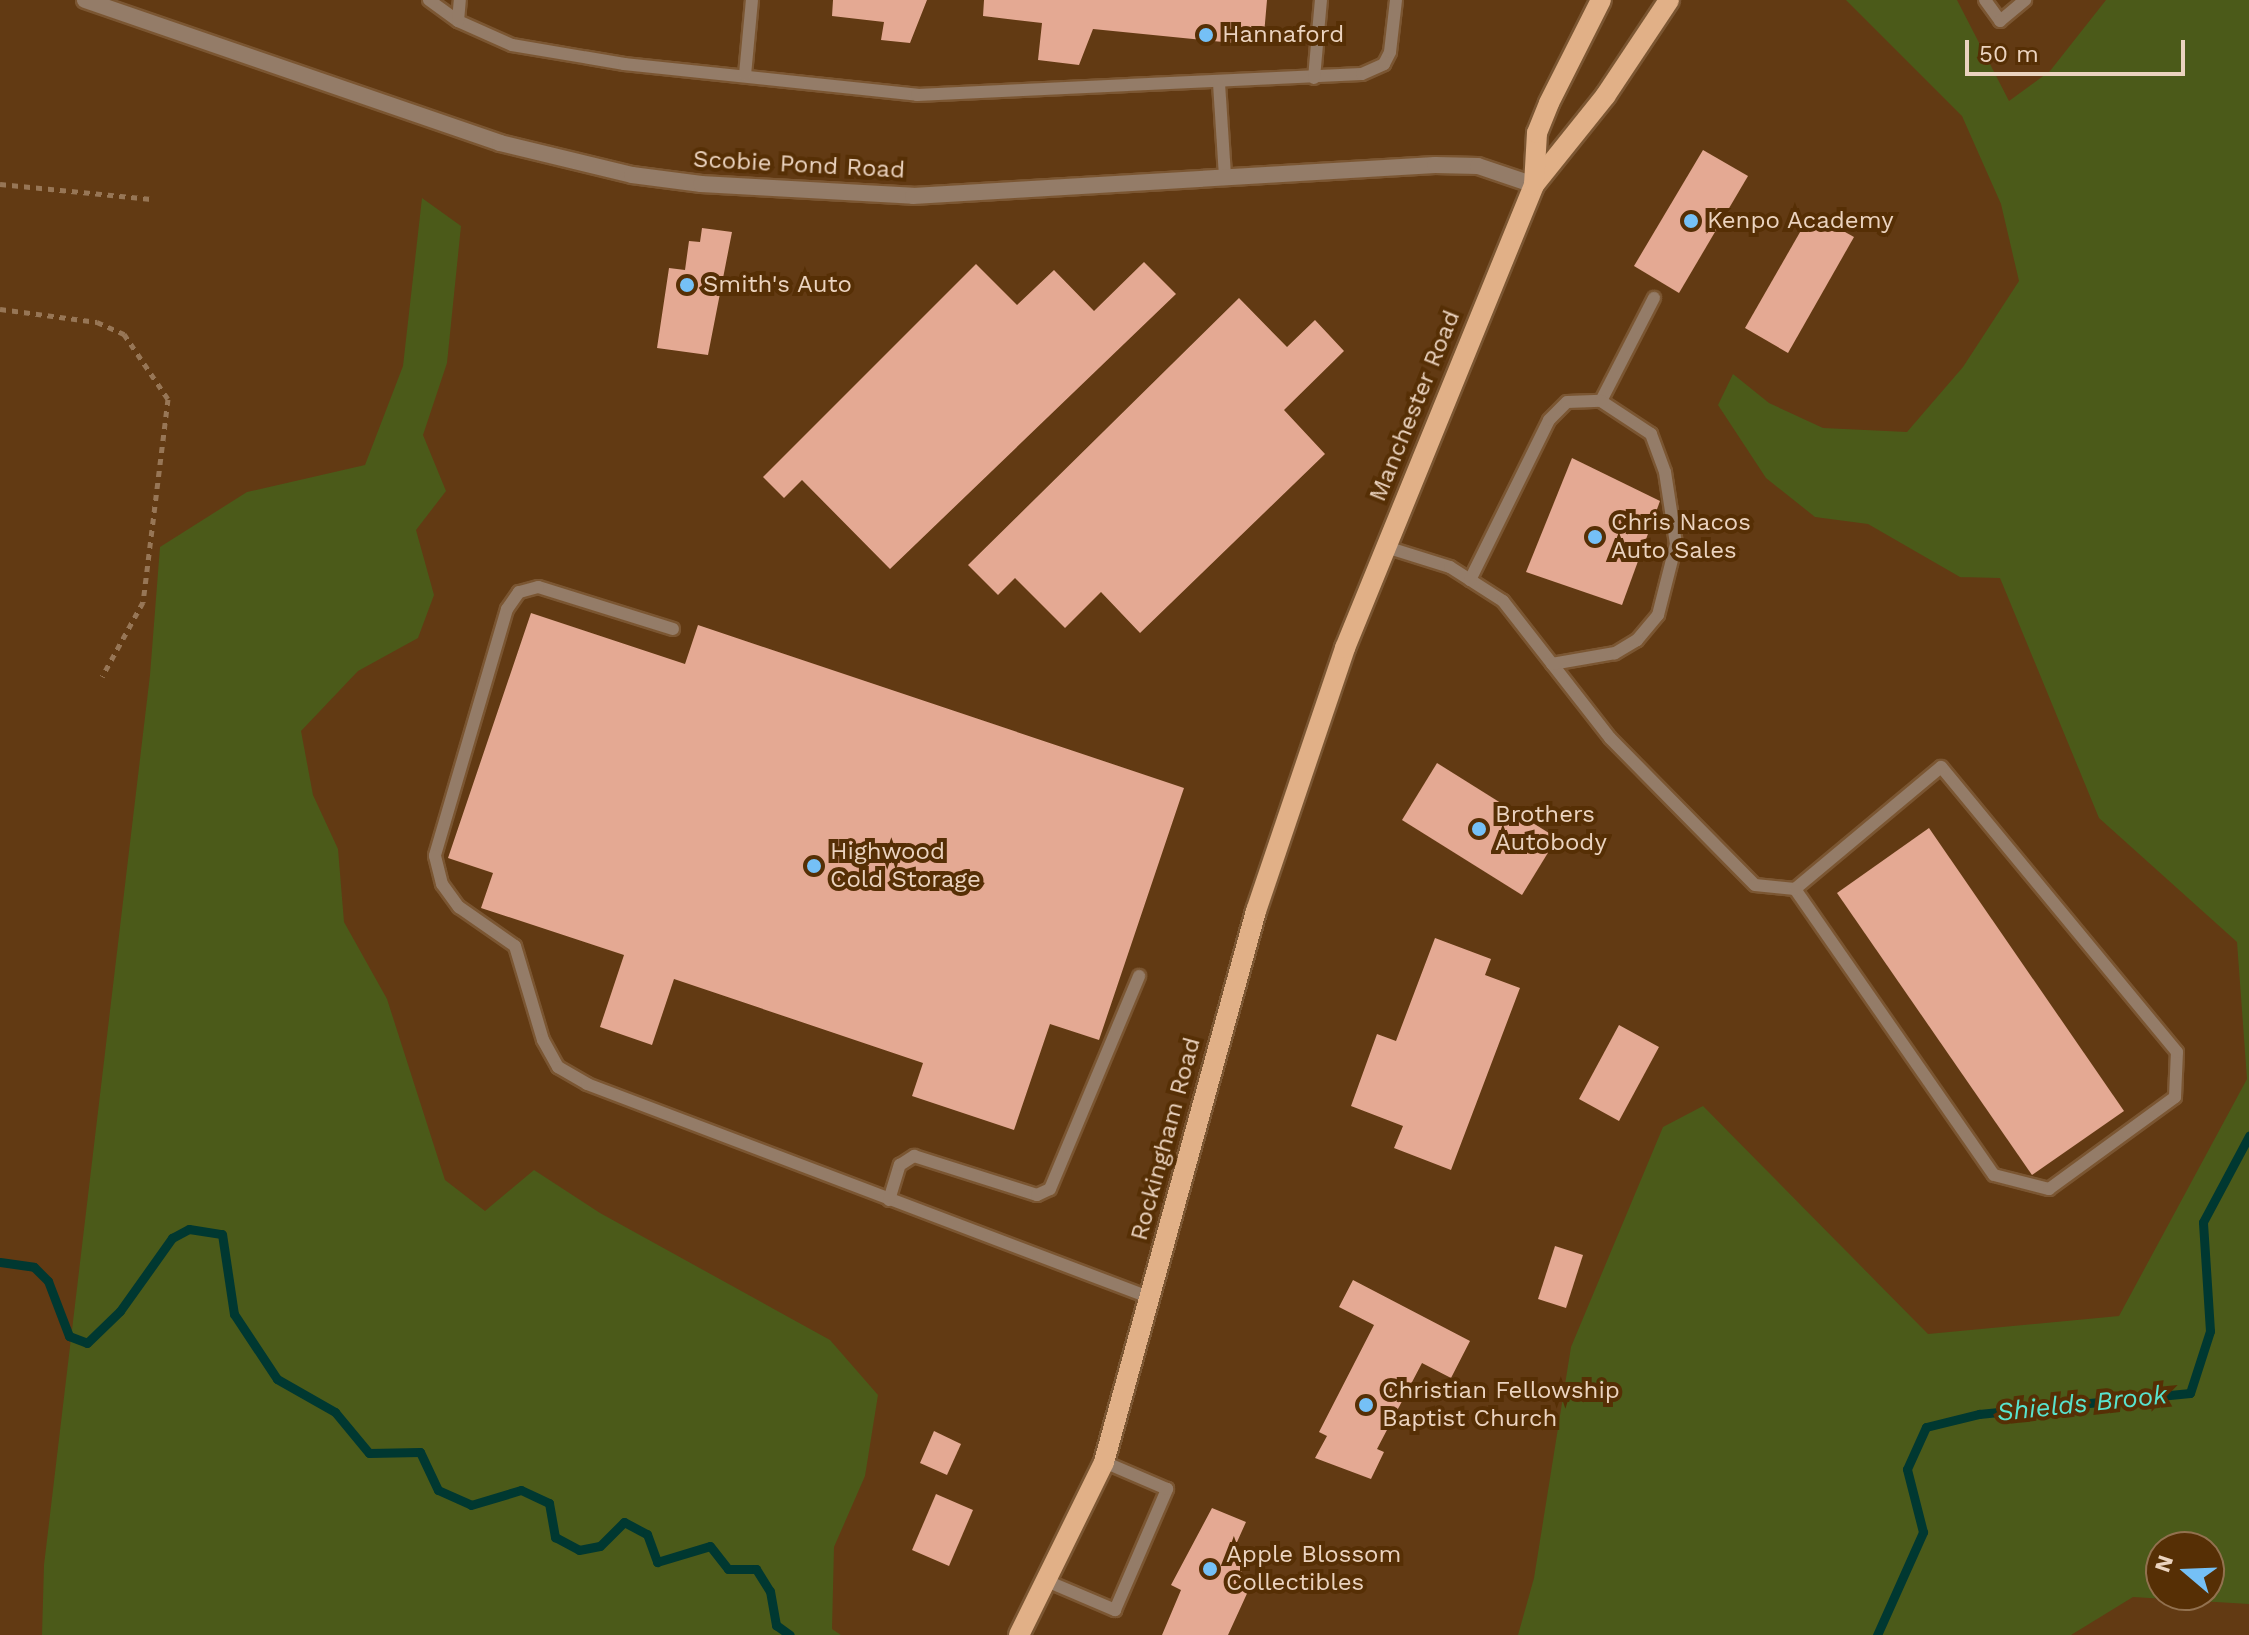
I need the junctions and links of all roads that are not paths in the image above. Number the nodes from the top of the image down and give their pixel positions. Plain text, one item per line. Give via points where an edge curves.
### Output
1 (85, 0) edge
2 (429, 0) edge
3 (460, 0) edge
4 (752, 0) edge
5 (1321, 0) edge
6 (1396, 0) edge
7 (1601, 0) edge
8 (1669, 0) edge
9 (1985, 0) edge
10 (2025, 0) edge
11 (458, 21) junction
12 (745, 75) junction
13 (1314, 78) junction
14 (1219, 83) junction
15 (1225, 177) junction
16 (1534, 185) junction
17 (1654, 298) dead end
18 (1601, 401) junction
19 (1386, 547) junction
20 (1470, 580) junction
21 (673, 629) dead end
22 (1345, 648) joint
23 (1552, 664) junction
24 (1795, 889) junction
25 (1139, 976) dead end
26 (889, 1200) junction
27 (1151, 1298) junction
28 (1104, 1462) junction
29 (1049, 1582) junction
30 (1019, 1635) edge

1 - 15 street, Scobie Pond Road via 435,123 632,175 913,196
2 - 11 lane
3 - 11 lane
4 - 12 lane
5 - 13 lane
6 - 13 lane via 1384,64 1362,74
7 - 16 main road, Manchester Road via 1537,133
8 - 16 main road, Manchester Road via 1606,95
9 - 10 lane via 2000,21
11 - 12 lane via 512,45
12 - 14 lane via 917,95
13 - 14 lane
14 - 15 lane
15 - 16 street, Scobie Pond Road via 1478,166
16 - 19 main road, Manchester Road
17 - 18 lane
18 - 20 lane via 1567,402 1549,420
18 - 23 lane via 1651,434 1674,511 1671,582 1658,615 1637,640 1615,653
19 - 20 lane
19 - 22 main road, Manchester Road
20 - 23 lane via 1503,601
21 - 26 lane via 538,587 519,592 507,609 435,856 442,884 459,907 515,946 543,1040 558,1067 587,1084
22 - 27 main road, Rockingham Road via 1256,911
23 - 24 lane via 1610,738 1755,885
24 - 24 lane via 1994,1175 2049,1189 2175,1097 2177,1052 1941,767
25 - 26 lane via 1050,1189 1037,1195 914,1156 900,1165
26 - 27 lane
27 - 28 main road, Rockingham Road
28 - 29 main road, Rockingham Road
28 - 29 lane via 1167,1489 1115,1610
29 - 30 main road, Rockingham Road

